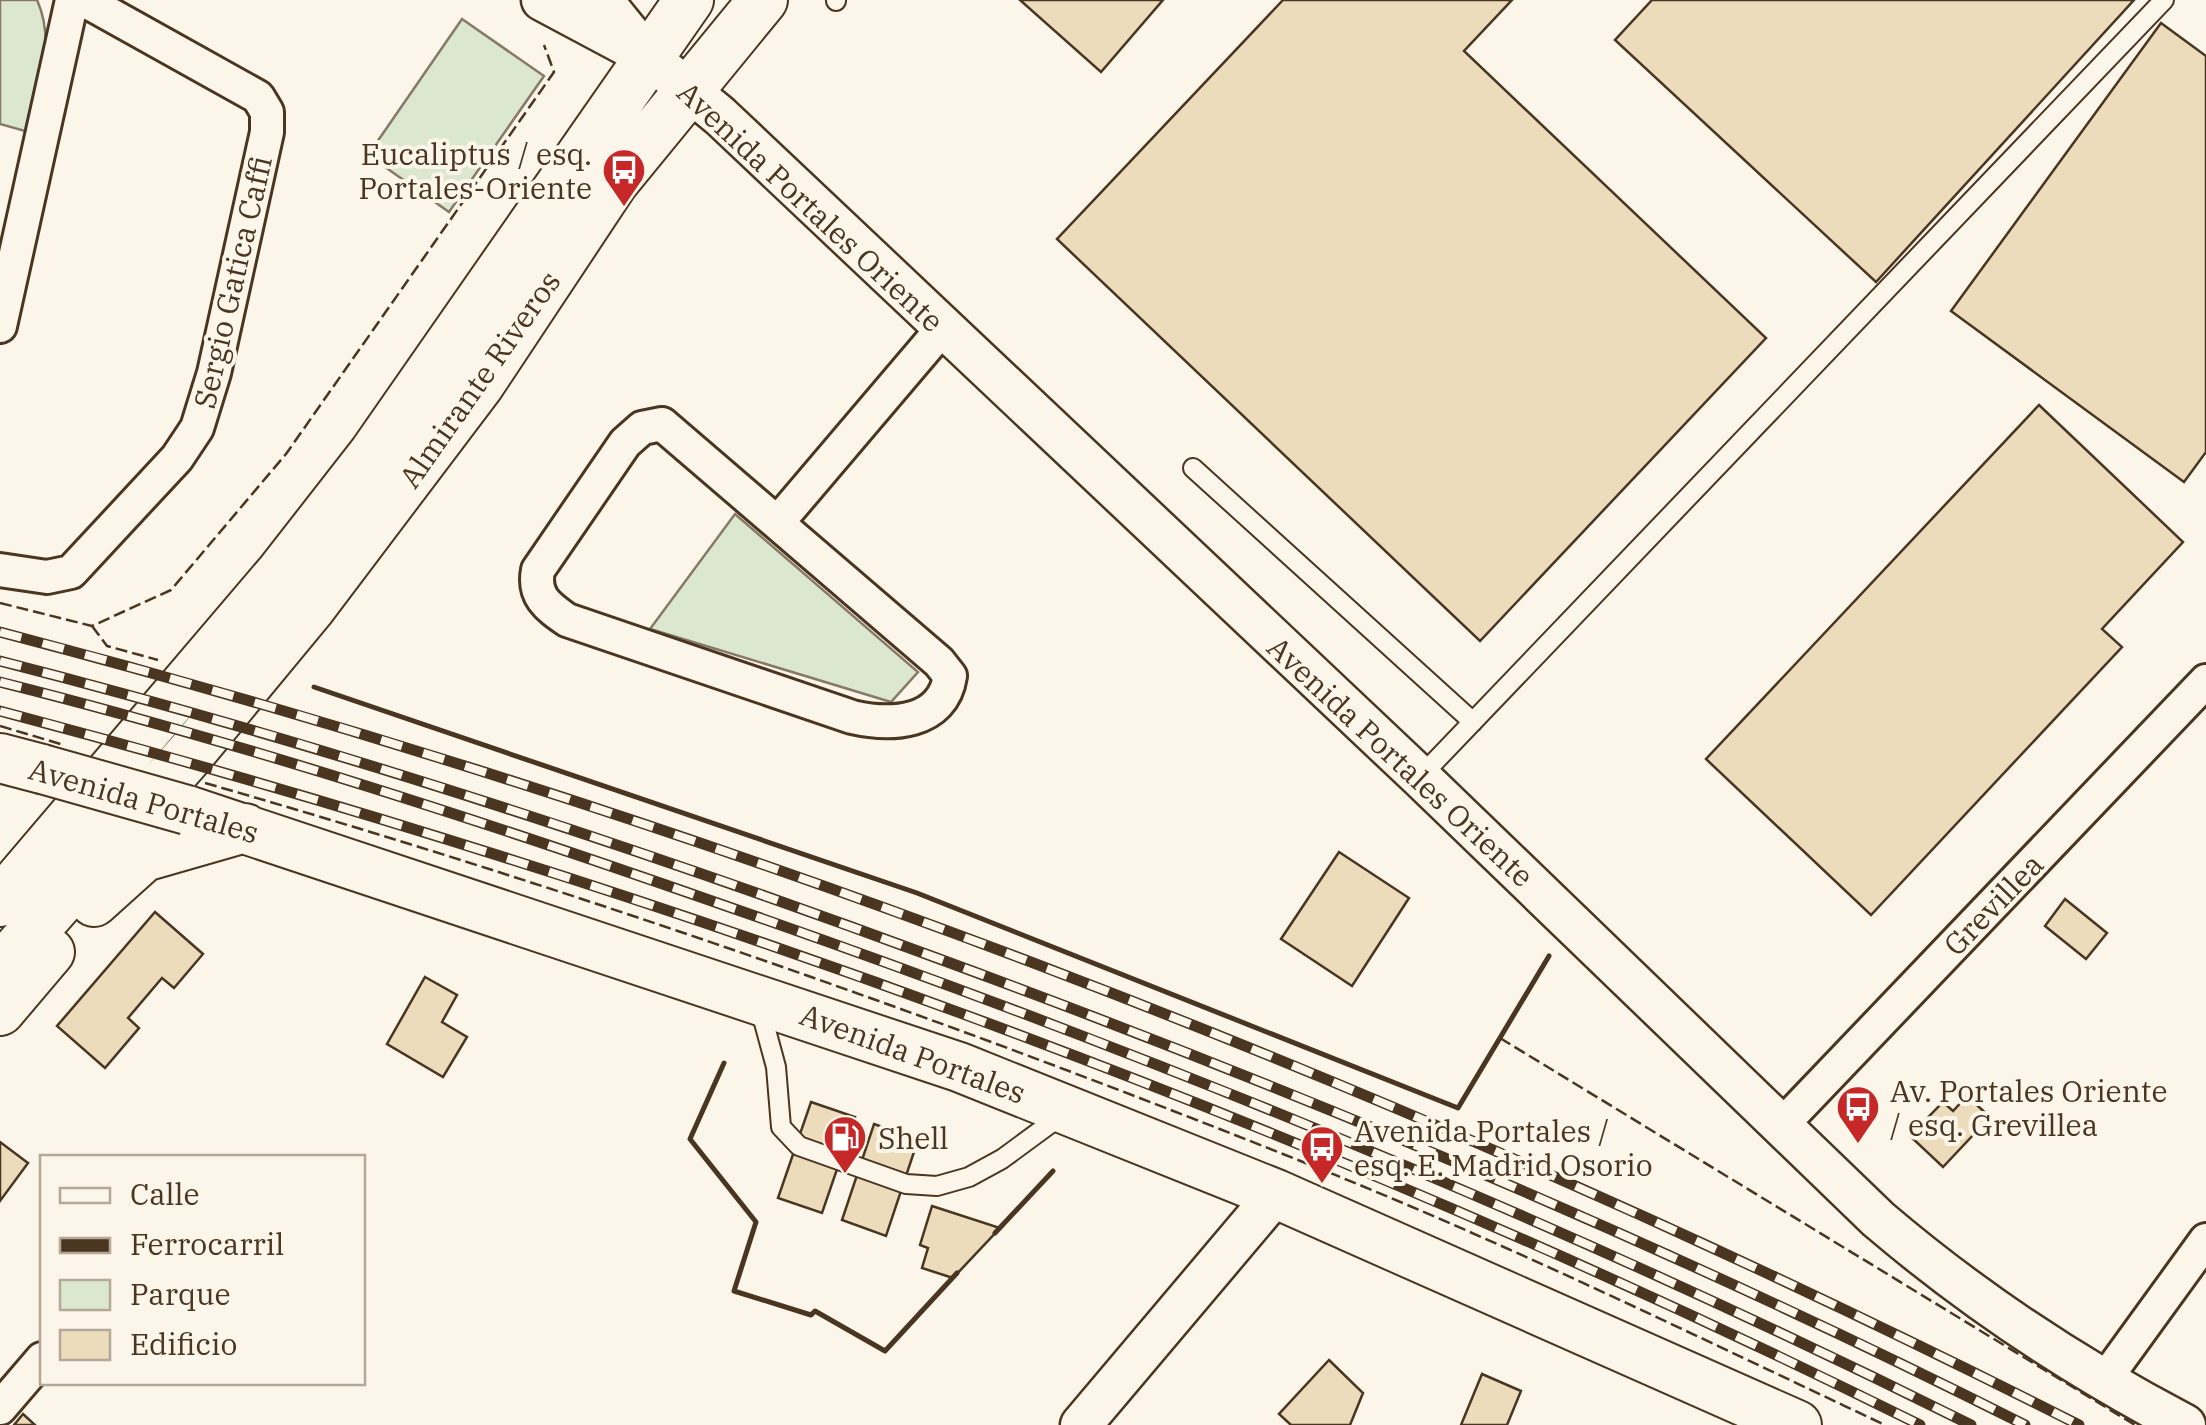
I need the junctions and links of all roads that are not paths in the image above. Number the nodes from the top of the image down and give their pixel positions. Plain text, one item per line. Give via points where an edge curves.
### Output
1 (72, 0) edge
2 (84, 0) edge
3 (542, 0) edge
4 (602, 0) edge
5 (688, 0) edge
6 (762, 0) edge
7 (2164, 0) edge
8 (647, 56) junction
9 (689, 88) junction
10 (0, 326) edge
11 (942, 329) junction
12 (1194, 468) dead end
13 (778, 522) junction
14 (0, 570) edge
15 (2206, 682) edge
16 (1472, 722) junction
17 (21, 763) edge
18 (1420, 778) junction
19 (245, 828) junction
20 (0, 902) edge
21 (0, 968) edge
22 (758, 998) junction
23 (0, 1010) edge
24 (1069, 1110) junction
25 (1780, 1127) junction
26 (1276, 1194) junction
27 (2206, 1240) edge
28 (40, 1361) edge
29 (2103, 1382) junction
30 (0, 1408) edge
31 (1081, 1425) edge
32 (1797, 1425) edge
33 (2185, 1425) edge

1 - 10 street
2 - 14 street, Sergio Gatica Caffi via 258,97 267,132 197,428 71,572 48,578
3 - 8 street, Avenida Portales Oriente
4 - 8 street, Avenida Portales Oriente
5 - 8 main road, Almirante Riveros
6 - 9 main road, Almirante Riveros
7 - 16 lane
8 - 9 street, Avenida Portales Oriente
8 - 20 main road, Almirante Riveros via 373,454
9 - 11 street, Avenida Portales Oriente
9 - 21 main road, Almirante Riveros via 614,182 392,504 190,754
11 - 13 street
11 - 18 street, Avenida Portales Oriente
12 - 16 lane
13 - 13 street via 939,662 950,676 948,693 933,710 879,724 852,718 568,620 544,604 535,586 548,554 642,428 662,424 676,432
15 - 25 street, Grevillea
16 - 18 lane
17 - 19 main road, Avenida Portales, bridge
18 - 25 street, Avenida Portales Oriente
19 - 22 main road, Avenida Portales
19 - 23 main road via 144,858 107,888
22 - 24 main road, Avenida Portales
22 - 24 lane via 776,1067 781,1126 799,1146 906,1184 937,1186 1002,1159
24 - 26 main road, Avenida Portales
25 - 29 street, Avenida Portales Oriente via 1946,1277
26 - 31 street
26 - 32 main road, Avenida Portales
27 - 29 street
28 - 30 street
29 - 33 street, Avenida Portales Oriente

